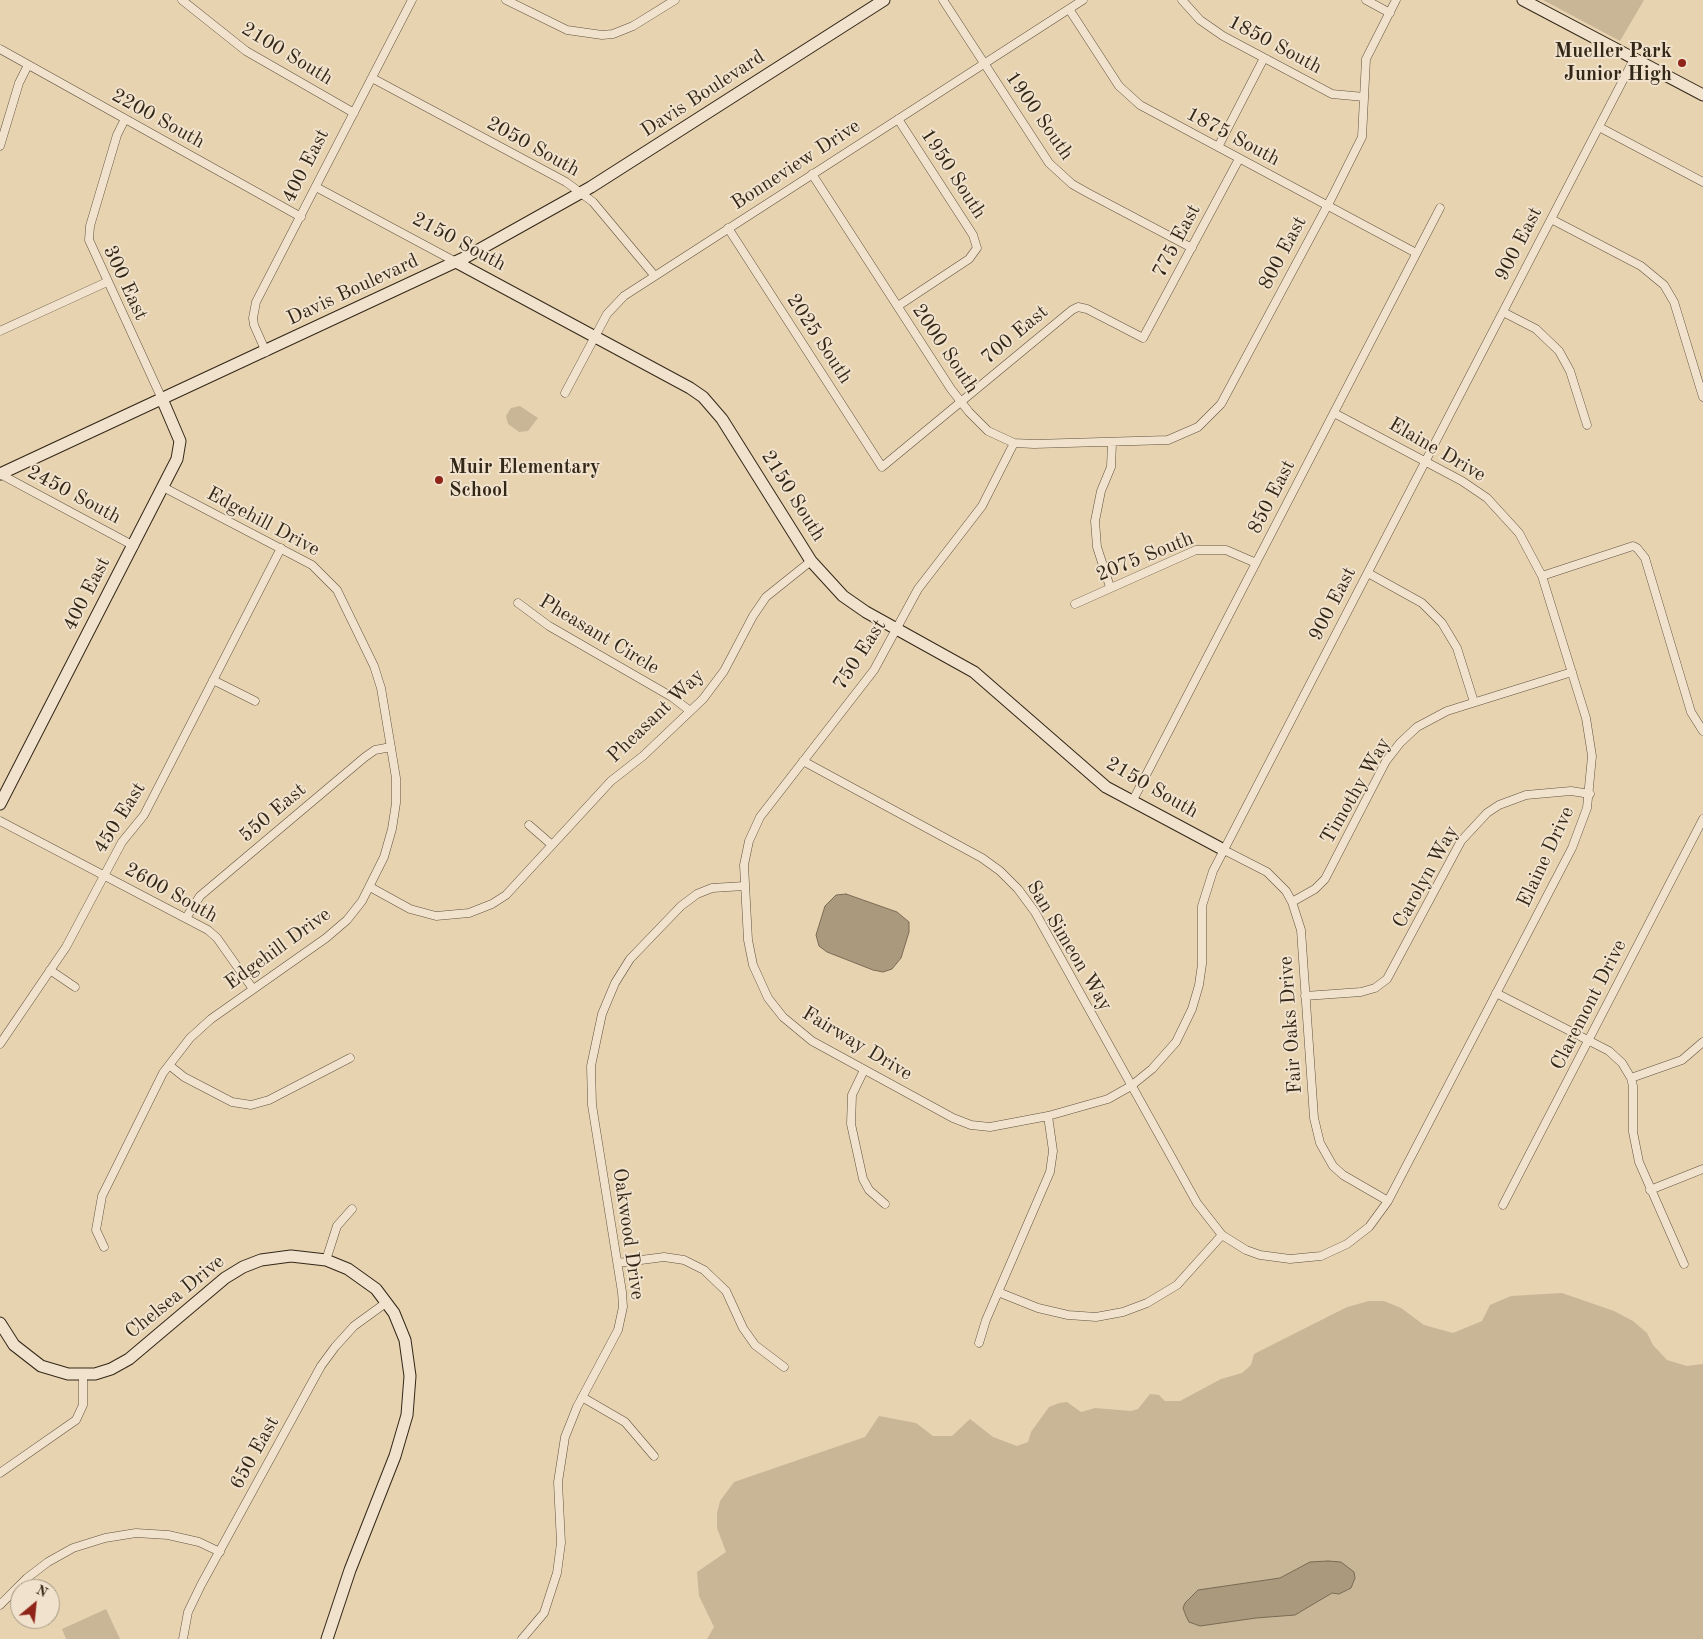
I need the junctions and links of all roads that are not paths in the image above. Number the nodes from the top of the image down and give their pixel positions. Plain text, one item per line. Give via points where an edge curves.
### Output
1 (182, 0) edge
2 (412, 0) edge
3 (506, 0) edge
4 (675, 0) edge
5 (884, 0) edge
6 (943, 0) edge
7 (1083, 0) edge
8 (1182, 0) edge
9 (1366, 0) edge
10 (1396, 0) edge
11 (1523, 0) edge
12 (1069, 9) junction
13 (1390, 13) junction
14 (0, 50) edge
15 (1264, 58) junction
16 (1634, 58) junction
17 (984, 64) junction
18 (28, 65) junction
19 (372, 78) junction
20 (1703, 95) edge
21 (1364, 98) junction
22 (354, 113) junction
23 (125, 119) junction
24 (898, 119) junction
25 (1599, 127) junction
26 (0, 146) edge
27 (1218, 147) junction
28 (1239, 159) junction
29 (812, 174) junction
30 (1703, 182) edge
31 (316, 187) junction
32 (581, 192) junction
33 (1327, 206) junction
34 (1440, 208) dead end
35 (301, 216) junction
36 (1551, 219) junction
37 (728, 228) junction
38 (1192, 248) junction
39 (1416, 253) junction
40 (456, 262) junction
41 (654, 275) junction
42 (107, 282) junction
43 (898, 306) junction
44 (1078, 307) joint
45 (1503, 312) junction
46 (0, 330) edge
47 (596, 336) junction
48 (266, 352) junction
49 (565, 393) dead end
50 (1703, 397) edge
51 (162, 399) junction
52 (960, 402) junction
53 (1334, 413) junction
54 (1586, 425) dead end
55 (1014, 443) junction
56 (1112, 443) junction
57 (1426, 461) junction
58 (882, 467) joint
59 (0, 474) edge
60 (164, 487) junction
61 (134, 546) junction
62 (281, 548) junction
63 (811, 561) junction
64 (1256, 563) junction
65 (1368, 572) junction
66 (1542, 576) junction
67 (1110, 587) junction
68 (518, 603) dead end
69 (1075, 604) dead end
70 (897, 629) junction
71 (1572, 672) junction
72 (214, 680) junction
73 (255, 701) dead end
74 (1474, 702) junction
75 (690, 711) junction
76 (1703, 731) edge
77 (390, 747) junction
78 (803, 761) junction
79 (1590, 794) junction
80 (1132, 802) junction
81 (0, 804) edge
82 (1703, 820) edge
83 (0, 821) edge
84 (529, 825) dead end
85 (552, 845) junction
86 (1224, 850) junction
87 (104, 876) junction
88 (744, 886) junction
89 (370, 887) junction
90 (1292, 902) junction
91 (186, 918) junction
92 (50, 970) junction
93 (75, 987) dead end
94 (253, 989) junction
95 (1496, 993) junction
96 (1305, 996) junction
97 (1588, 1041) junction
98 (1703, 1042) edge
99 (0, 1044) edge
100 (350, 1058) dead end
101 (169, 1065) junction
102 (864, 1070) junction
103 (1631, 1078) junction
104 (1131, 1086) junction
105 (1048, 1116) junction
106 (1703, 1169) edge
107 (1650, 1190) junction
108 (1388, 1201) junction
109 (885, 1204) dead end
110 (1503, 1205) dead end
111 (352, 1209) dead end
112 (1222, 1235) junction
113 (104, 1247) dead end
114 (326, 1260) junction
115 (618, 1263) junction
116 (1684, 1264) dead end
117 (998, 1292) junction
118 (386, 1302) junction
119 (0, 1323) edge
120 (979, 1343) dead end
121 (784, 1367) dead end
122 (83, 1374) junction
123 (582, 1397) junction
124 (654, 1456) dead end
125 (0, 1473) edge
126 (220, 1552) junction
127 (0, 1604) edge
128 (183, 1639) edge
129 (327, 1639) edge
130 (522, 1639) edge

1 - 22 street, 2100 South via 246,51
2 - 19 street, 400 East
3 - 4 street via 567,30 602,35 633,26
5 - 32 street, Davis Boulevard
6 - 17 street, 1900 South
7 - 12 street, Bonneview Drive
8 - 15 street, 1850 South via 1211,28
9 - 13 street
10 - 13 street, 800 East
11 - 16 street
12 - 17 street, Bonneview Drive
12 - 27 street, 1875 South via 1129,96
13 - 21 street, 800 East via 1366,59
14 - 18 street, 2200 South
15 - 21 street, 1850 South via 1336,96
15 - 27 street
16 - 20 street
16 - 25 street, 900 East
17 - 24 street, Bonneview Drive
17 - 38 street, 1900 South via 1039,150 1060,174 1086,192
18 - 23 street, 2200 South
18 - 26 street via 19,82
19 - 22 street, 400 East
19 - 32 street, 2050 South via 550,172
21 - 33 street, 800 East via 1362,137
22 - 31 street, 400 East
23 - 35 street, 2200 South
23 - 42 street, 300 East via 117,135 89,230 90,244
24 - 29 street, Bonneview Drive
24 - 43 street, 1950 South via 972,235 976,248 969,259
25 - 30 street
25 - 36 street, 900 East
27 - 28 street, 1875 South
28 - 33 street, 1875 South
28 - 38 street, 775 East
29 - 37 street, Bonneview Drive
29 - 43 street, 2000 South
31 - 35 street, 400 East
31 - 40 street, 2150 South
32 - 40 street, Davis Boulevard
32 - 41 street, 2050 South
33 - 39 street, 1875 South
33 - 56 street, 800 East via 1231,387 1214,412 1198,427 1168,440
34 - 39 street, 850 East
35 - 48 street, 400 East via 254,310 254,325
36 - 45 street, 900 East
36 - 50 street via 1650,271 1664,285 1674,302
37 - 41 street, Bonneview Drive
37 - 58 street, 2025 South
38 - 44 street, 775 East via 1143,338
39 - 53 street, 850 East
40 - 47 street, 2150 South
40 - 48 street, Davis Boulevard
41 - 47 street, Bonneview Drive via 615,304
42 - 46 street
42 - 51 street, 300 East
43 - 52 street, 2000 South
44 - 52 street, 700 East
45 - 54 street via 1536,329 1559,351 1570,372
45 - 57 street, 900 East
47 - 49 street, Bonneview Drive
47 - 63 street, 2150 South via 677,379 708,402 722,419
48 - 51 street, Davis Boulevard
51 - 59 street, Davis Boulevard
51 - 60 street, 400 East via 180,446
52 - 55 street, 2000 South via 988,431
52 - 58 street, 700 East
53 - 57 street, Elaine Drive
53 - 64 street, 850 East
55 - 56 street, 2000 South
55 - 70 street, 750 East via 982,506 918,590
56 - 67 street via 1111,467 1101,491 1096,521 1097,547
57 - 65 street, 900 East
57 - 66 street, Elaine Drive via 1462,481 1498,508 1519,532
59 - 61 street, 2450 South
60 - 61 street, 400 East
60 - 62 street, Edgehill Drive
61 - 81 street, 400 East
62 - 72 street, 450 East
62 - 77 street, Edgehill Drive via 322,573 343,598 378,677
63 - 70 street, 2150 South via 843,596
63 - 75 street, Pheasant Way via 766,597 724,671
64 - 67 street, 2075 South via 1234,552 1203,549 1181,555
64 - 80 street, 850 East
65 - 74 street via 1422,603 1442,623 1457,648
65 - 86 street, 900 East
66 - 71 street, Elaine Drive
66 - 76 street via 1633,546 1638,548 1645,558 1690,707
67 - 69 street, 2075 South
68 - 75 street, Pheasant Circle via 549,626 672,697
70 - 78 street, 750 East via 874,670
70 - 80 street, 2150 South via 974,672 1096,780
71 - 74 street, Timothy Way
71 - 79 street, Elaine Drive via 1591,743
72 - 73 street
72 - 87 street, 450 East via 147,809 122,842
74 - 90 street, Timothy Way via 1426,720 1400,743 1386,761 1324,879 1315,889
75 - 85 street, Pheasant Way via 611,782
77 - 89 street, Edgehill Drive via 396,791 394,816 384,857
77 - 91 street, 550 East via 375,750 365,757 200,896
78 - 88 street, 750 East via 754,829 745,853
78 - 104 street, San Simeon Way via 982,858 1008,878 1035,912
79 - 95 street, Elaine Drive via 1575,841
79 - 96 street, Carolyn Way via 1571,791 1526,795 1487,813 1460,841 1387,979 1369,990
80 - 86 street, 2150 South
82 - 97 street, Claremont Drive
83 - 87 street, 2600 South
84 - 85 street
85 - 89 street, Pheasant Way via 506,895 485,908 461,915 436,916 419,912
86 - 90 street, Fair Oaks Drive via 1267,872 1286,890
86 - 104 street, 900 East via 1213,871 1202,906 1202,964 1192,1009 1169,1050
87 - 91 street, 2600 South
87 - 92 street, 450 East via 73,935
88 - 102 street, Fairway Drive via 753,965 768,998 801,1034
88 - 115 street, Oakwood Drive via 712,888 681,906 630,959 602,1014 591,1066 592,1105
89 - 94 street, Edgehill Drive via 338,928
90 - 96 street, Fair Oaks Drive via 1301,930
91 - 94 street, 2600 South via 217,938
92 - 93 street
92 - 99 street, 450 East
94 - 101 street, Edgehill Drive via 200,1028
95 - 97 street
95 - 108 street, Elaine Drive
96 - 108 street, Fair Oaks Drive via 1314,1118 1320,1143 1342,1175
97 - 103 street via 1616,1056
97 - 110 street, Claremont Drive
98 - 103 street via 1682,1060
100 - 101 street via 269,1100 251,1105 232,1102 184,1077
101 - 113 street, Edgehill Drive via 102,1196 96,1230
102 - 105 street, Fairway Drive via 971,1125 999,1127
102 - 109 street via 852,1095 851,1124 863,1179 869,1190
103 - 107 street via 1634,1142
104 - 105 street, 900 East via 1100,1102
104 - 112 street, San Simeon Way via 1197,1203
105 - 117 street via 1053,1152 1050,1172
106 - 107 street
107 - 116 street
108 - 112 street, Elaine Drive via 1380,1215 1358,1236 1321,1256 1290,1260 1275,1258 1246,1250
111 - 114 street via 337,1226
112 - 117 street via 1177,1285 1147,1303 1123,1312 1096,1317 1068,1315 1038,1308
114 - 118 street, Chelsea Drive via 358,1275
114 - 122 street, Chelsea Drive via 281,1256 243,1267 225,1278 129,1359 103,1372
115 - 121 street via 664,1257 684,1260 704,1270 726,1291 743,1328 755,1345
115 - 123 street, Oakwood Drive via 621,1320
117 - 120 street
118 - 126 street, 650 East via 354,1326 328,1356
118 - 129 street, Chelsea Drive via 402,1330 408,1351 407,1416
119 - 122 street, Chelsea Drive via 14,1345 33,1362 58,1372
122 - 125 street via 83,1405 76,1420
123 - 124 street via 625,1422
123 - 130 street, Oakwood Drive via 569,1426 559,1465 561,1543 555,1584 544,1613
126 - 127 street via 198,1542 168,1535 136,1533 105,1538 73,1548 48,1562
126 - 128 street, 650 East via 190,1606

